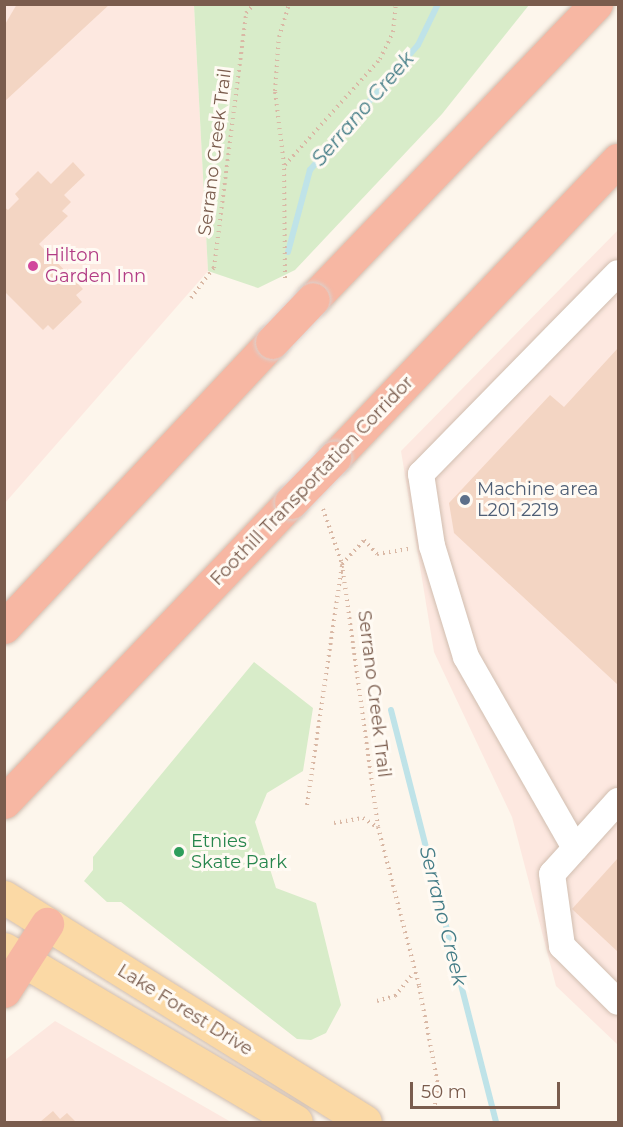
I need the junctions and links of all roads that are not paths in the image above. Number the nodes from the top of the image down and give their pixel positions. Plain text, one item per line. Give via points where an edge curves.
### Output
1 (596, 4) edge
2 (618, 160) edge
3 (618, 273) edge
4 (4, 627) edge
5 (618, 801) edge
6 (4, 802) edge
7 (575, 848) junction
8 (4, 897) edge
9 (47, 924) junction
10 (14, 955) edge
11 (4, 991) edge
12 (618, 1002) edge
13 (290, 1120) edge
14 (365, 1122) edge

1 - 4 highway, bridge
2 - 6 highway, Foothill Transportation Corridor, bridge
3 - 7 lane via 422,474 432,546 466,657
5 - 7 lane
7 - 12 lane via 552,874 561,946
8 - 9 main road, Lake Forest Drive
9 - 10 highway
9 - 14 main road, Lake Forest Drive
10 - 11 highway
10 - 13 main road

